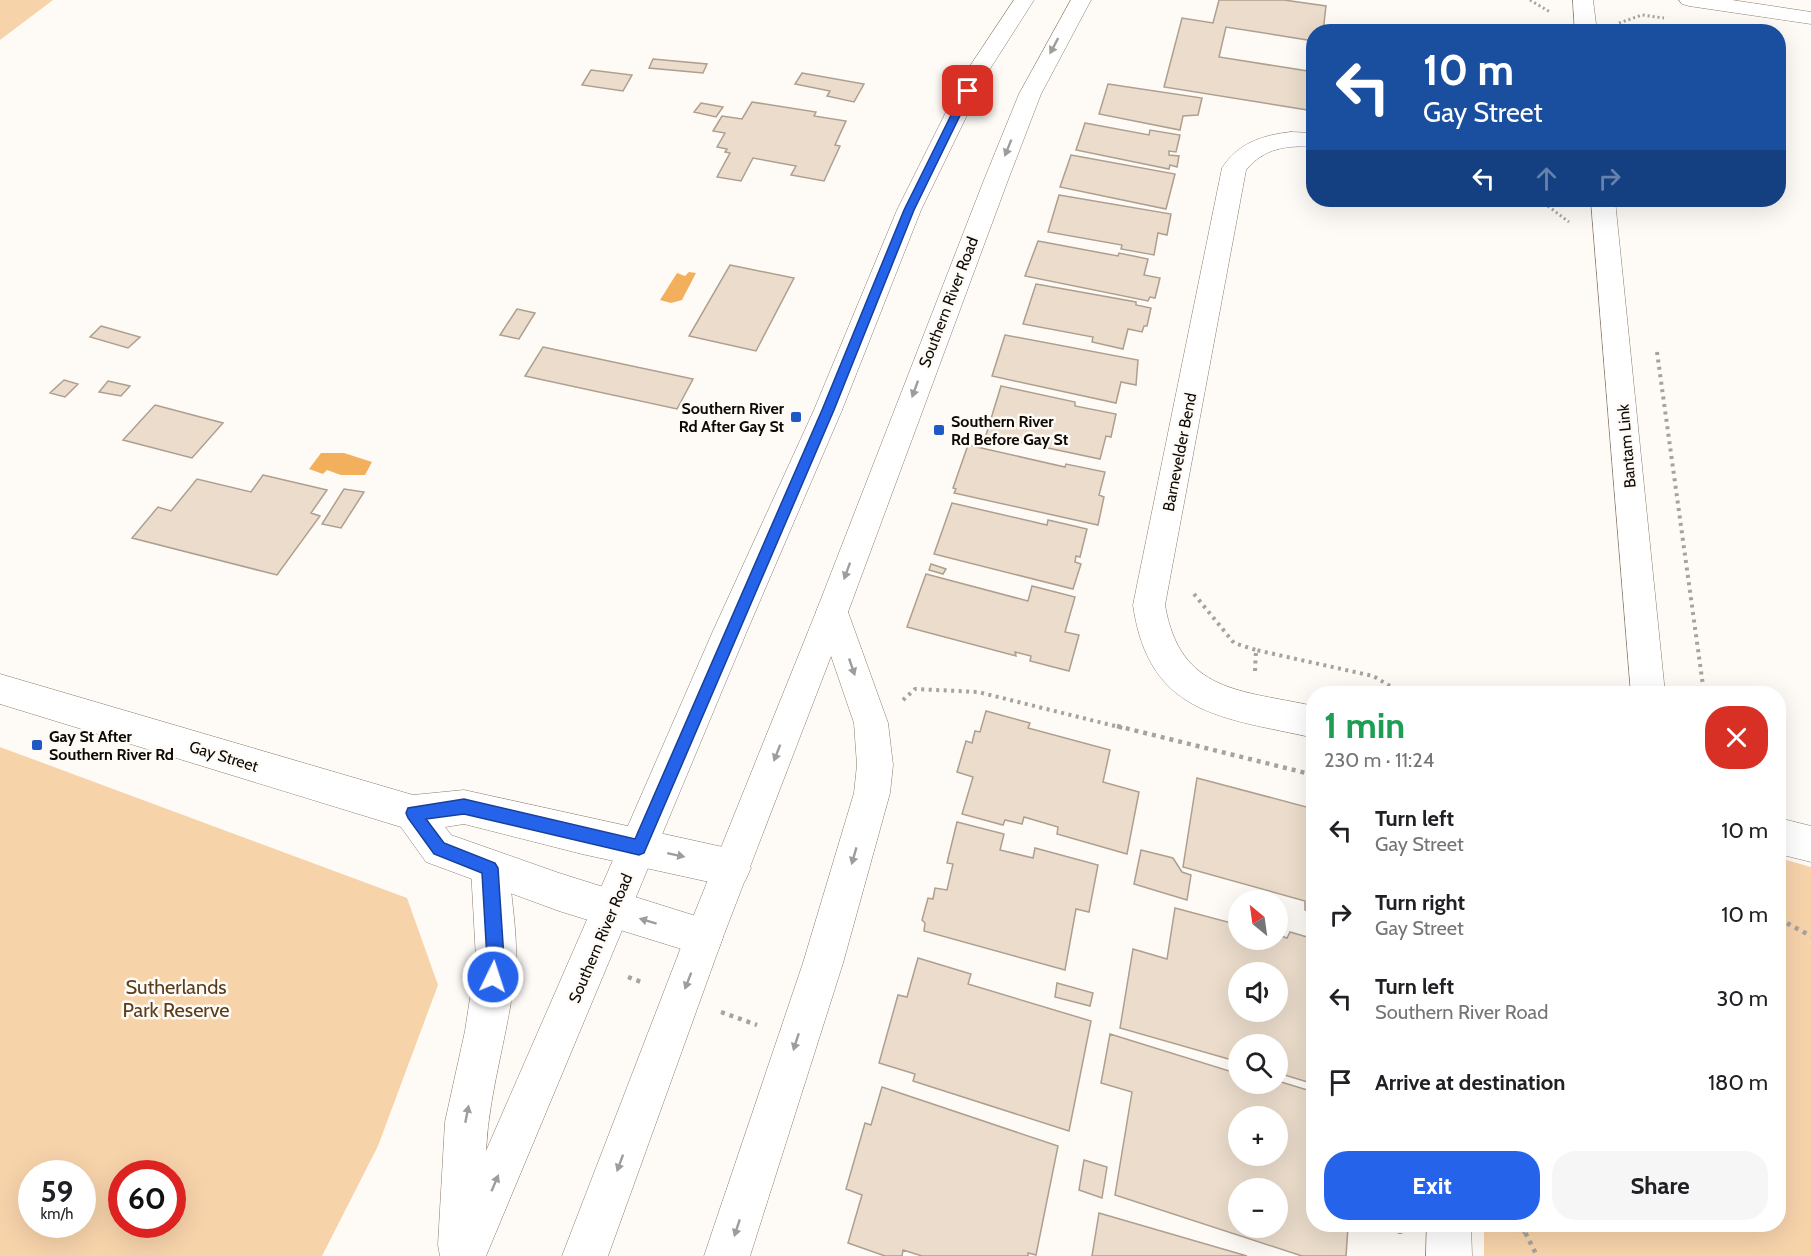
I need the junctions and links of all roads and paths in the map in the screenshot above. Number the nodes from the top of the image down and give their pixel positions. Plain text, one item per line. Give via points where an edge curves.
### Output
1 (1024, 0) edge
2 (1081, 0) edge
3 (1583, 0) edge
4 (1689, 0) edge
5 (1811, 18) edge
6 (1585, 24) edge
7 (1306, 139) edge
8 (1604, 207) edge
9 (1656, 345) dead end
10 (1195, 585) dead end
11 (832, 612) junction
12 (1256, 650) dead end
13 (1647, 686) edge
14 (1703, 686) edge
15 (0, 689) edge
16 (1306, 720) edge
17 (872, 723) junction
18 (1306, 773) edge
19 (413, 813) junction
20 (1786, 838) edge
21 (1811, 844) edge
22 (639, 848) junction
23 (732, 867) junction
24 (490, 868) junction
25 (612, 910) junction
26 (1786, 923) edge
27 (1811, 936) edge
28 (704, 937) junction
29 (1449, 1232) edge
30 (1525, 1232) edge
31 (461, 1256) edge
32 (585, 1256) edge
33 (728, 1256) edge
34 (1449, 1256) edge
35 (1537, 1256) edge

1 - 22 main road, Southern River Road via 977,72 909,210 828,410
2 -> 11 main road, Southern River Road via 1030,94
3 - 6 main road
4 - 5 main road
7 - 16 main road, Barnevelder Bend via 1253,148 1234,168 1149,605 1152,629 1167,659 1188,685 1220,698
8 - 13 main road, Bantam Link
9 - 14 path
10 - 12 path via 1193,597 1234,644
11 -> 17 main road
11 -> 23 main road, Southern River Road
15 - 19 main road, Gay Street
17 - 18 path via 915,689 978,692
17 -> 33 main road via 872,793 823,963
19 - 22 main road, Gay Street via 464,807
19 - 24 main road via 439,849
20 - 21 main road
22 -> 23 main road, Gay Street
22 - 25 main road, Southern River Road
23 - 28 main road, Southern River Road
24 - 25 main road
31 -> 24 main road via 466,1122 496,959
28 -> 25 main road
31 -> 25 main road, Southern River Road
26 - 27 path
28 -> 32 main road, Southern River Road
29 - 34 main road
30 - 35 path

